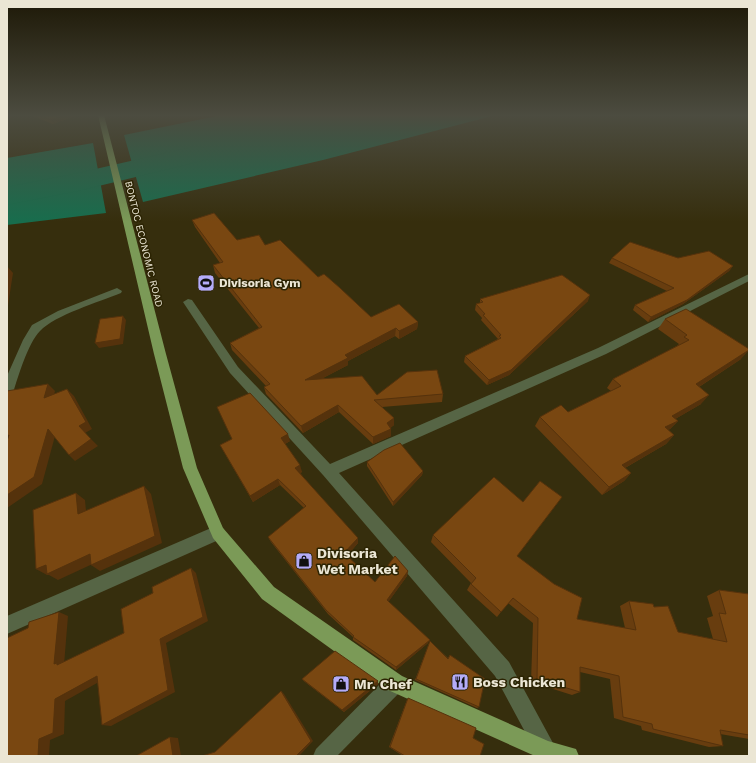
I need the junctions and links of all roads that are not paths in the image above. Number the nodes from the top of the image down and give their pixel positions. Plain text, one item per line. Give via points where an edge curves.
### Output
1 (110, 151) edge
2 (749, 277) edge
3 (117, 291) dead end
4 (188, 302) dead end
5 (8, 386) edge
6 (328, 471) junction
7 (218, 533) junction
8 (7, 626) edge
9 (395, 683) junction
10 (548, 754) edge
11 (323, 756) edge
12 (569, 756) edge

1 - 7 main road, BONTOC ECONOMIC ROAD via 190,468
2 - 6 street via 602,351
3 - 5 street via 36,328
4 - 6 street via 234,370
6 - 10 street via 502,669
7 - 8 street
7 - 9 main road, BONTOC ECONOMIC ROAD via 268,593
9 - 10 main road, BONTOC ECONOMIC ROAD
9 - 11 street
10 - 12 main road, BONTOC ECONOMIC ROAD

